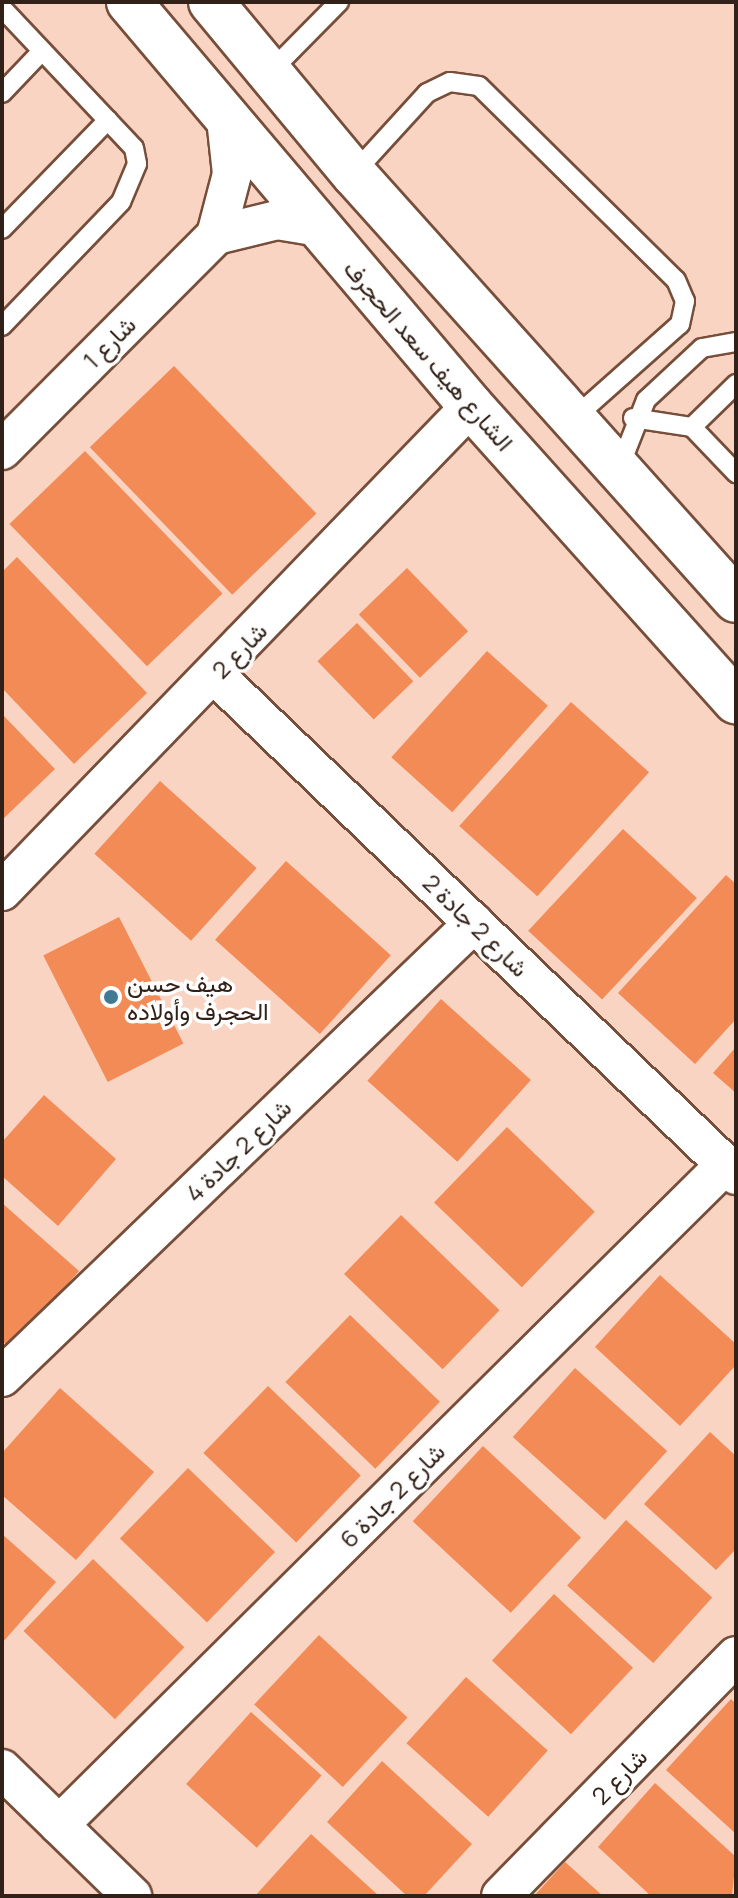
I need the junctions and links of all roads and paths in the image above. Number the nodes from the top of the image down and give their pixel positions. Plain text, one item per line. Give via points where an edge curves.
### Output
1 (129, 2) edge
2 (211, 2) edge
3 (339, 2) edge
4 (2, 8) edge
5 (42, 51) junction
6 (269, 73) junction
7 (2, 93) edge
8 (226, 119) junction
9 (108, 120) junction
10 (354, 174) junction
11 (319, 227) junction
12 (2, 229) edge
13 (216, 235) junction
14 (2, 326) edge
15 (736, 342) edge
16 (736, 384) edge
17 (471, 406) junction
18 (633, 418) junction
19 (571, 421) junction
20 (692, 427) junction
21 (2, 450) edge
22 (619, 473) junction
23 (736, 473) edge
24 (736, 600) edge
25 (215, 675) junction
26 (736, 701) edge
27 (2, 891) edge
28 (474, 923) junction
29 (731, 1170) edge
30 (2, 1377) edge
31 (736, 1656) edge
32 (6, 1782) edge
33 (59, 1825) junction
34 (132, 1896) edge
35 (501, 1896) edge

1 - 8 street, الشارع هيف سعد الحجرف
2 - 6 street
3 - 6 lane
4 - 5 lane
5 - 7 lane
5 - 9 lane
6 - 10 street
8 - 11 street, الشارع هيف سعد الحجرف
8 - 13 street via 232,174
9 - 12 lane
9 - 14 lane via 134,148 130,190
10 - 19 street
10 - 19 lane via 427,93 450,82 479,86 676,280 685,301 680,324
11 - 13 street via 277,220
11 - 17 street, الشارع هيف سعد الحجرف
13 - 21 street, شارع 1
15 - 18 lane via 702,348
16 - 20 lane
17 - 25 street, شارع 2
17 - 26 street, الشارع هيف سعد الحجرف
18 - 20 lane
18 - 22 lane
19 - 22 street
20 - 23 lane
22 - 24 street
25 - 27 street, شارع 2
25 - 28 street, شارع 2 جادة 2
28 - 29 street, شارع 2 جادة 2
28 - 30 street, شارع 2 جادة 4
29 - 33 street, شارع 2 جادة 6
31 - 35 street, شارع 2
32 - 33 street
33 - 34 street

